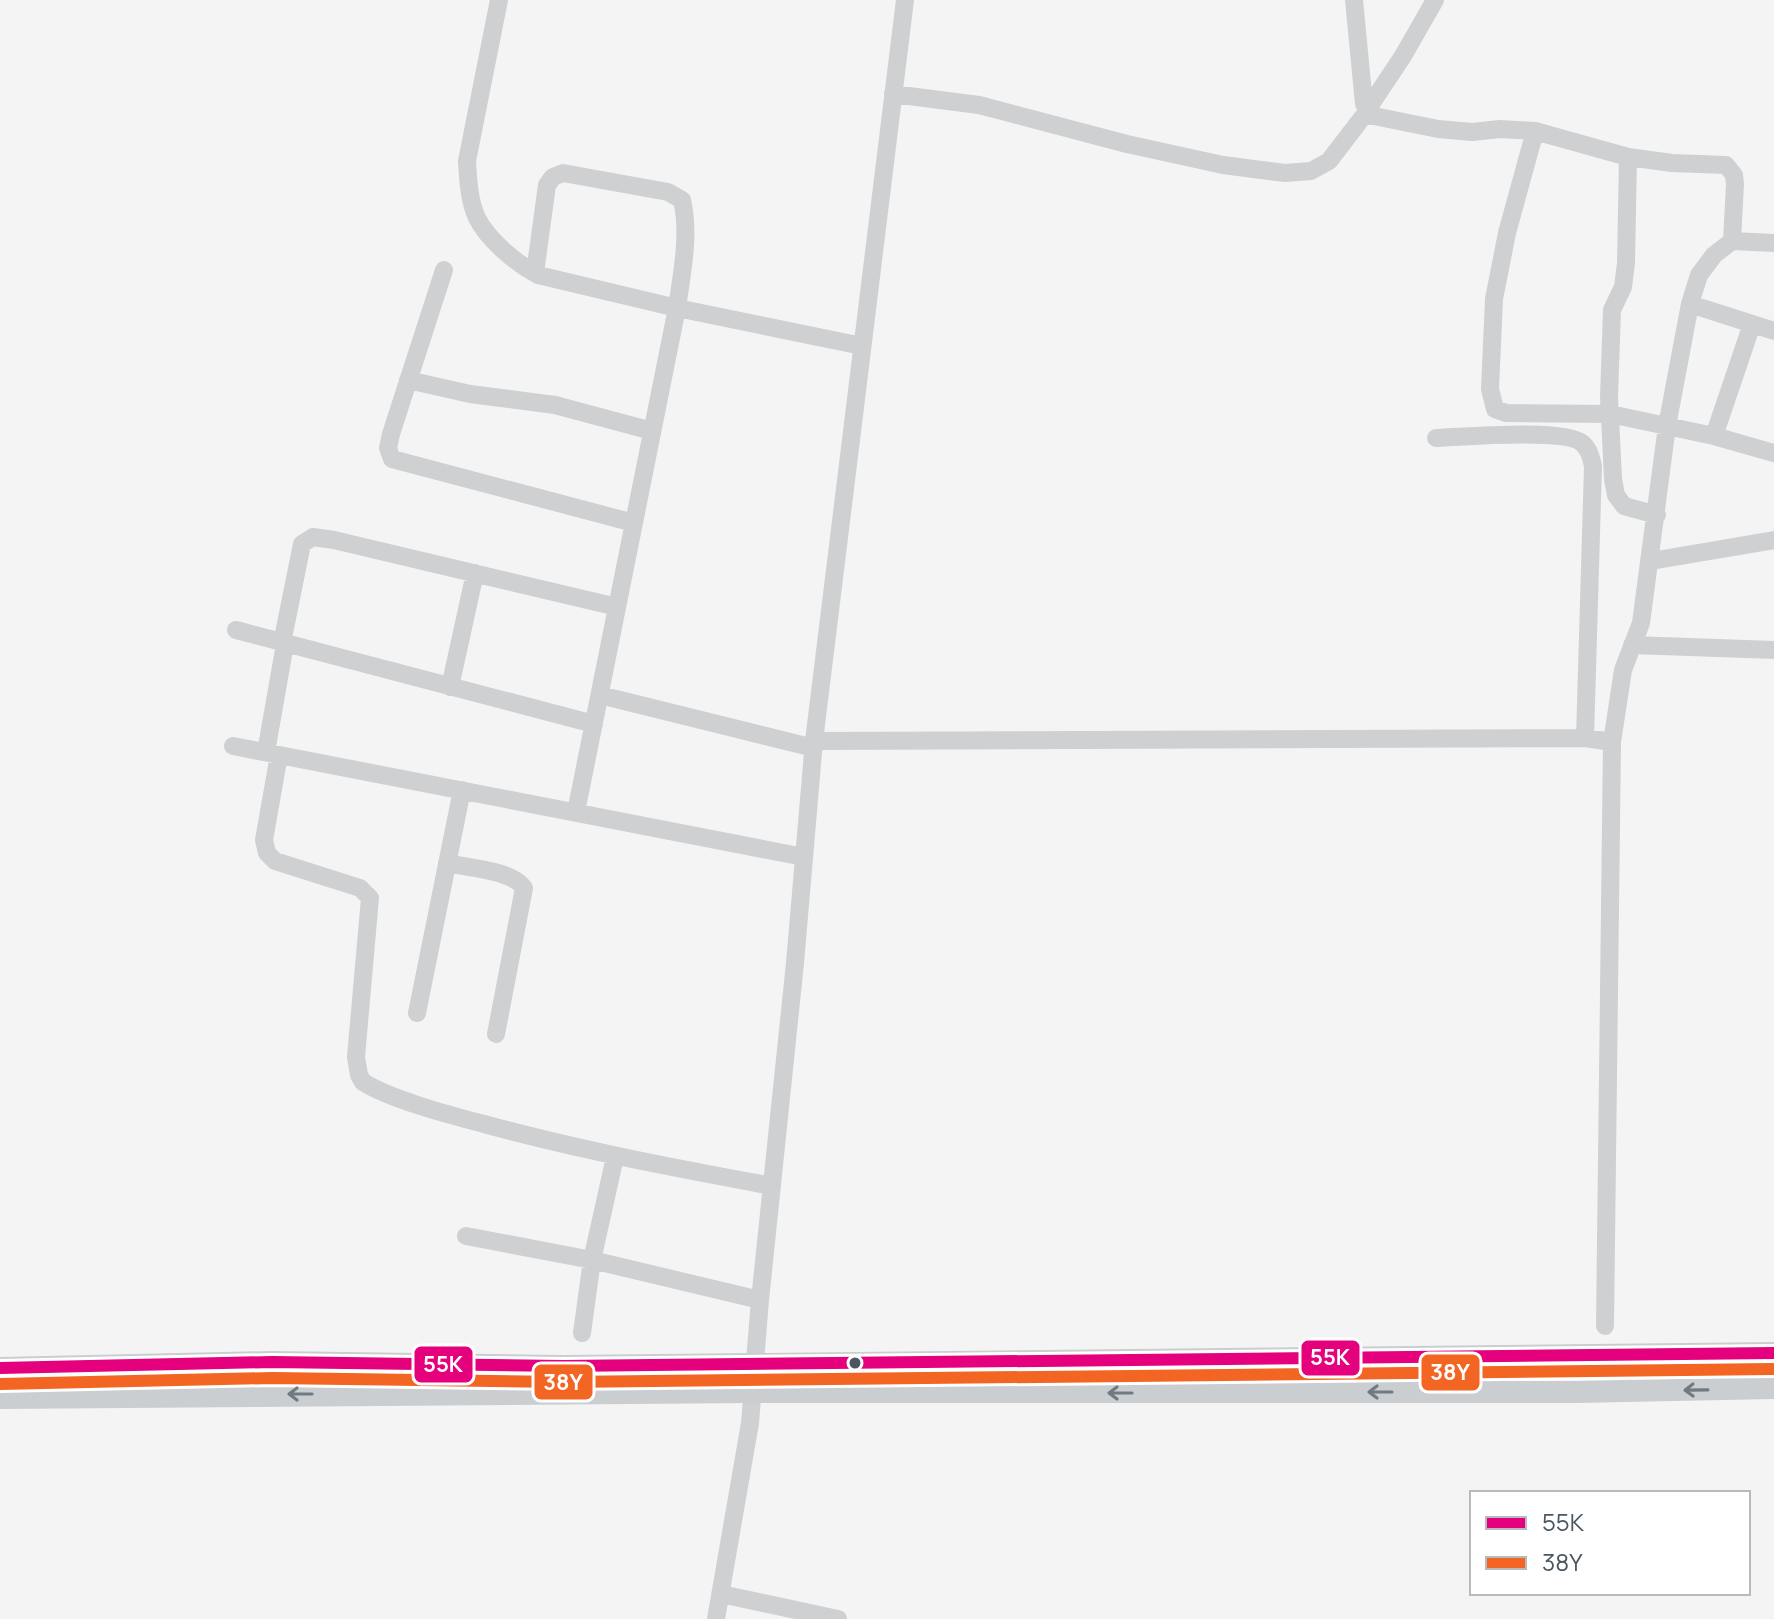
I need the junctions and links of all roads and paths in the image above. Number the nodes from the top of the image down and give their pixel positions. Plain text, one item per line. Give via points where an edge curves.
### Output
1 (499, 0) edge
2 (905, 0) edge
3 (1354, 0) edge
4 (1435, 0) edge
5 (893, 94) junction
6 (1368, 112) junction
7 (1535, 131) junction
8 (1628, 157) junction
9 (1732, 241) junction
10 (1774, 243) edge
11 (444, 270) dead end
12 (535, 273) junction
13 (1690, 304) junction
14 (677, 308) junction
15 (1752, 324) junction
16 (1774, 331) edge
17 (862, 346) junction
18 (408, 380) junction
19 (1610, 414) junction
20 (1667, 426) junction
21 (652, 431) junction
22 (1714, 436) junction
23 (1436, 438) dead end
24 (1774, 453) edge
25 (1657, 515) junction
26 (634, 523) junction
27 (1774, 540) edge
28 (1651, 561) junction
29 (475, 573) junction
30 (617, 607) junction
31 (236, 630) dead end
32 (284, 643) junction
33 (1632, 645) junction
34 (1774, 650) edge
35 (450, 687) junction
36 (600, 695) junction
37 (594, 724) junction
38 (1585, 738) junction
39 (1612, 742) junction
40 (814, 744) junction
41 (233, 746) dead end
42 (272, 754) junction
43 (462, 790) junction
44 (576, 812) junction
45 (804, 857) junction
46 (447, 863) junction
47 (417, 1013) dead end
48 (496, 1034) dead end
49 (615, 1157) junction
50 (772, 1186) junction
51 (466, 1236) dead end
52 (592, 1260) junction
53 (760, 1300) junction
54 (1605, 1326) dead end
55 (582, 1333) dead end
56 (1774, 1353) edge
57 (756, 1364) junction
58 (0, 1368) edge
59 (1774, 1388) edge
60 (753, 1392) junction
61 (0, 1398) edge
62 (721, 1594) junction
63 (716, 1619) edge
64 (838, 1619) edge

1 - 12 street via 467,161 468,180 478,219 519,265
2 - 5 street
3 - 6 street
4 - 6 street
5 - 6 street via 979,105 1141,147 1285,173 1311,171 1329,161
5 - 17 street
6 - 7 street via 1438,129
7 - 8 street
7 - 19 street via 1497,278 1492,405 1506,413
8 - 9 street via 1730,169 1735,184
8 - 19 street via 1626,263 1612,310
9 - 10 street
9 - 13 street via 1699,275
11 - 18 street
12 - 14 street
12 - 14 street via 547,185 553,177 563,173 668,192 682,200 686,217
13 - 15 street
13 - 20 street
14 - 17 street
14 - 21 street
15 - 16 street
15 - 22 street
17 - 40 street
18 - 21 street via 555,405
18 - 26 street via 388,448 392,459
19 - 20 street
19 - 25 street via 1616,495 1624,506
20 - 22 street
20 - 25 street
21 - 26 street
22 - 24 street
23 - 38 street via 1567,437 1581,442 1590,454
25 - 28 street
26 - 30 street
27 - 28 street
28 - 33 street
29 - 30 street
29 - 32 street via 313,537 302,544
29 - 35 street
30 - 36 street
31 - 32 street
32 - 35 street
32 - 42 street
33 - 34 street
33 - 39 street
35 - 37 street
36 - 37 street
36 - 40 street
37 - 44 street
38 - 39 street
38 - 40 street
39 - 54 street
40 - 45 street
41 - 42 street
42 - 43 street
42 - 49 street via 267,853 275,861 360,888 370,898 356,1057 363,1082 452,1115
43 - 44 street
43 - 46 street
44 - 45 street
45 - 50 street
46 - 47 street
46 - 48 street via 502,874 524,888
49 - 50 street
49 - 52 street
50 - 53 street
51 - 52 street
52 - 53 street
52 - 55 street
53 - 57 street
56 - 57 main road
57 - 58 main road via 272,1362
57 - 60 street
59 -> 60 main road
60 -> 61 main road
60 - 62 street
62 - 63 street
62 - 64 street

